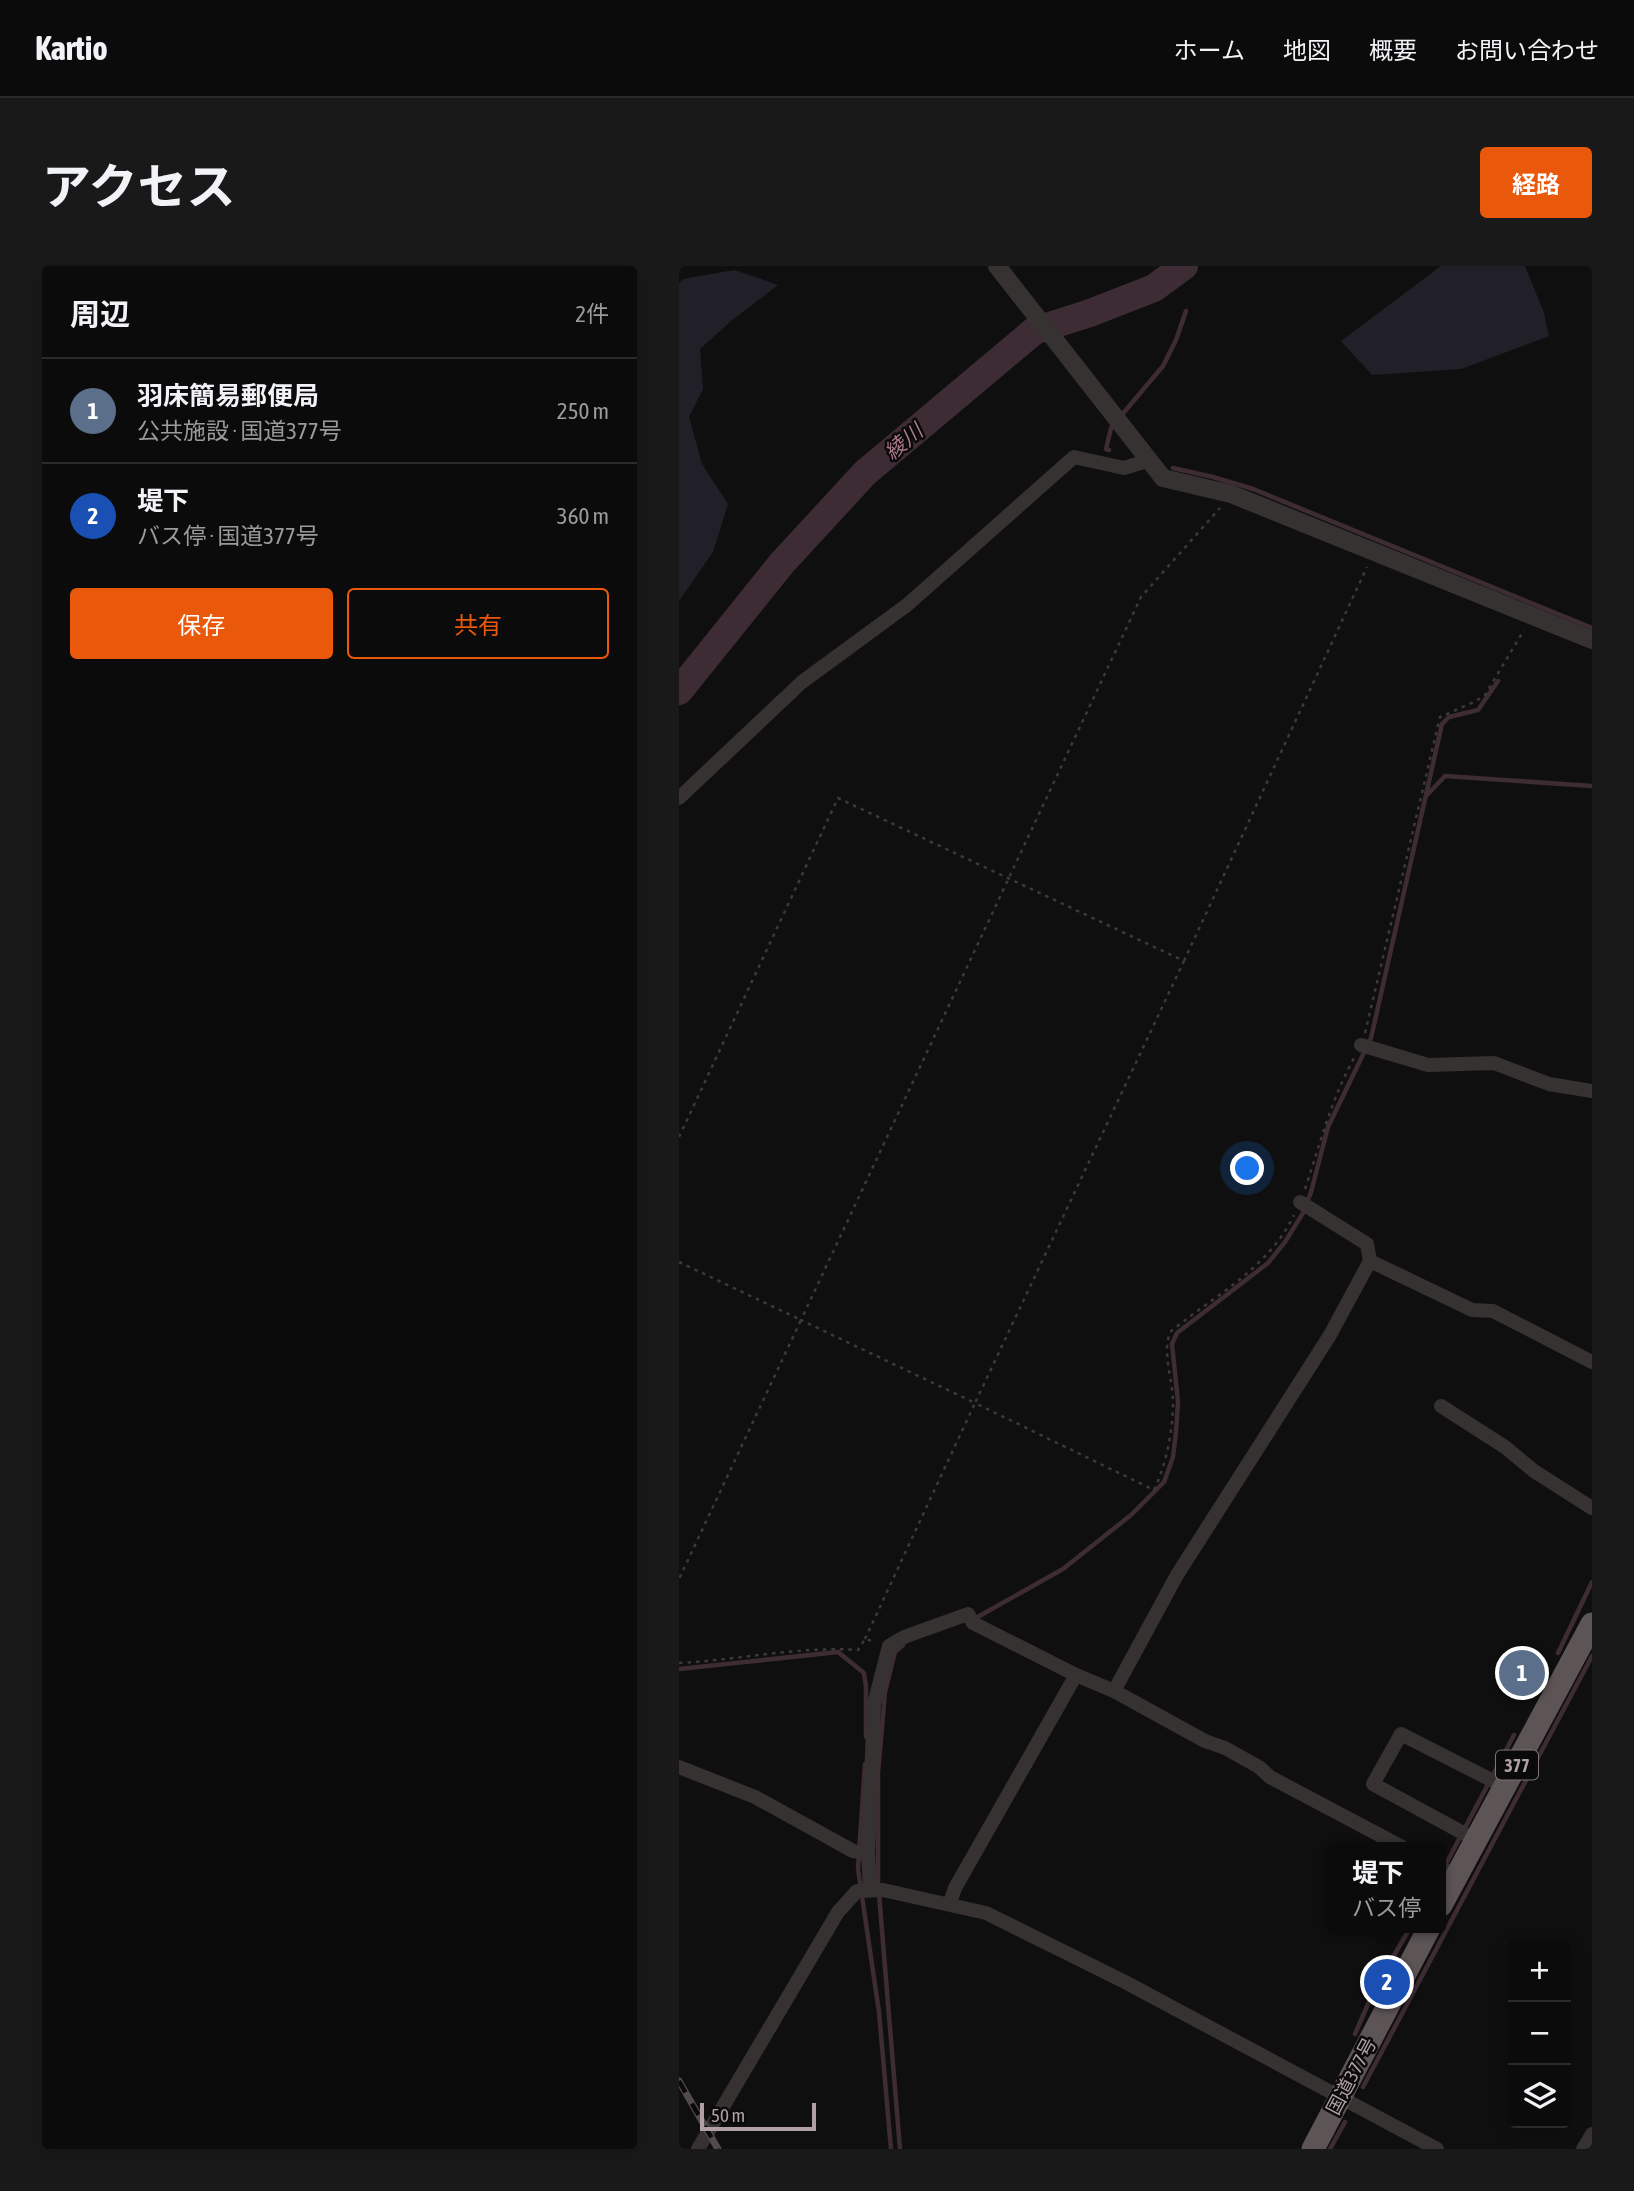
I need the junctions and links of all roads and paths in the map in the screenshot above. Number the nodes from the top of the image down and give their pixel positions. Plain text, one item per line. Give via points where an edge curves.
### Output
1 (997, 266) edge
2 (1144, 455) junction
3 (1231, 494) junction
4 (1374, 552) junction
5 (1533, 615) junction
6 (1592, 640) edge
7 (679, 798) edge
8 (1009, 878) junction
9 (1184, 961) junction
10 (1365, 1046) junction
11 (1592, 1090) edge
12 (679, 1137) edge
13 (1304, 1204) junction
14 (1370, 1261) junction
15 (679, 1262) edge
16 (801, 1320) junction
17 (1592, 1362) edge
18 (975, 1403) junction
19 (1441, 1406) dead end
20 (1592, 1508) edge
21 (679, 1579) edge
22 (1592, 1624) edge
23 (865, 1639) junction
24 (889, 1646) junction
25 (679, 1663) edge
26 (1076, 1675) junction
27 (1114, 1691) junction
28 (679, 1768) edge
29 (1494, 1781) junction
30 (1466, 1835) junction
31 (1393, 1842) edge
32 (861, 1852) junction
33 (1449, 1872) edge
34 (870, 1890) junction
35 (950, 1903) junction
36 (1426, 1933) edge
37 (1340, 2098) junction
38 (1592, 2134) edge
39 (698, 2149) edge
40 (1313, 2149) edge
41 (1437, 2149) edge
42 (1583, 2149) edge

1 - 2 street
2 - 3 street via 1163,478
2 - 7 street via 1124,468 1074,457 907,605 802,682
3 - 4 street
3 - 8 path via 1141,597
4 - 5 street
4 - 9 path
5 - 6 street
5 - 10 path via 1485,695 1440,717
8 - 9 path
8 - 12 path via 838,798
8 - 16 path
9 - 18 path
10 - 11 street via 1428,1065 1494,1063 1549,1084
10 - 13 path via 1339,1084
13 - 14 street via 1367,1244
13 - 18 path via 1264,1259 1170,1332 1166,1343 1173,1404 1161,1475 1154,1490
14 - 17 street via 1472,1310 1493,1311
14 - 27 street via 1330,1335 1177,1575
15 - 16 path
16 - 18 path
16 - 21 path
18 - 23 path
19 - 20 street
22 - 29 highway, 377
23 - 24 path
23 - 25 path via 858,1650 823,1647
24 - 26 street via 968,1614 971,1620
24 - 32 street via 874,1704
26 - 27 street
26 - 35 street
27 - 31 street
28 - 32 street via 755,1797
29 - 30 highway, 377
29 - 30 street via 1401,1734 1373,1784
30 - 33 highway, 377
32 - 34 street
34 - 35 street
34 - 39 street via 838,1912
35 - 37 street via 1009,1924
36 - 37 highway, 国道377号
37 - 40 highway, 国道377号
37 - 41 street
38 - 42 street

